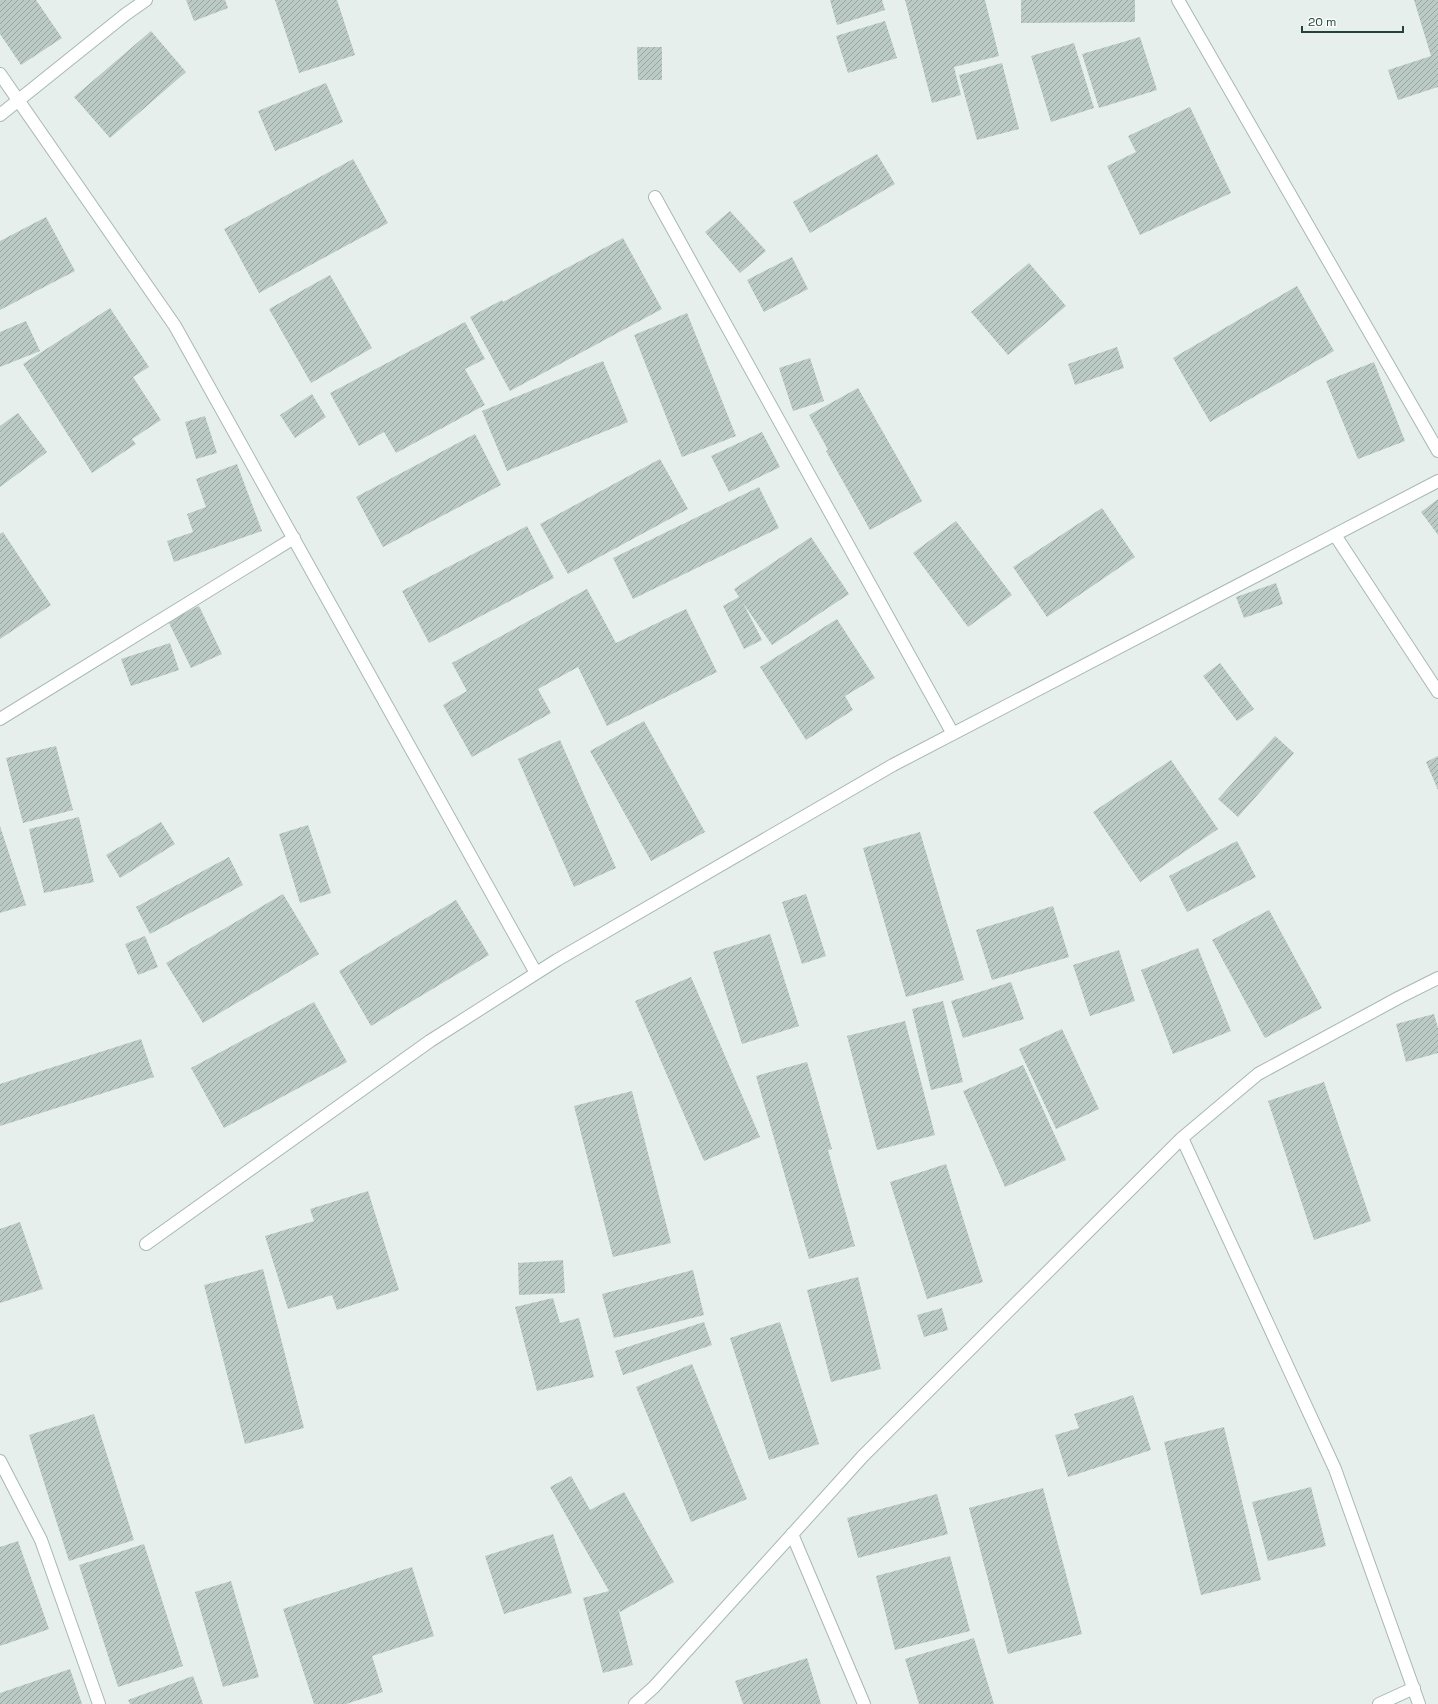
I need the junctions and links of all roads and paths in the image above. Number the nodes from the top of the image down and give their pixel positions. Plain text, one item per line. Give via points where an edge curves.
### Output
1 (146, 0) edge
2 (1178, 0) edge
3 (0, 74) edge
4 (19, 101) junction
5 (0, 115) edge
6 (655, 197) dead end
7 (1438, 451) edge
8 (1438, 481) edge
9 (1335, 535) junction
10 (294, 538) junction
11 (1438, 692) edge
12 (0, 719) edge
13 (953, 734) junction
14 (536, 973) junction
15 (1438, 978) edge
16 (1182, 1138) junction
17 (146, 1244) dead end
18 (0, 1461) edge
19 (792, 1534) junction
20 (1414, 1688) junction
21 (99, 1704) edge
22 (635, 1704) edge
23 (864, 1704) edge
24 (1379, 1704) edge
25 (1419, 1704) edge

1 - 4 street
2 - 7 street
3 - 4 street
4 - 5 street
4 - 10 street via 175,326
6 - 13 street
8 - 9 street
9 - 11 street
9 - 13 street
10 - 12 street
10 - 14 street
13 - 14 street via 893,765
14 - 17 street via 430,1042
15 - 16 street via 1258,1074
16 - 19 street via 863,1456
16 - 20 street via 1335,1469
18 - 21 street via 41,1540
19 - 22 street via 654,1687
19 - 23 street
20 - 24 street
20 - 25 street

